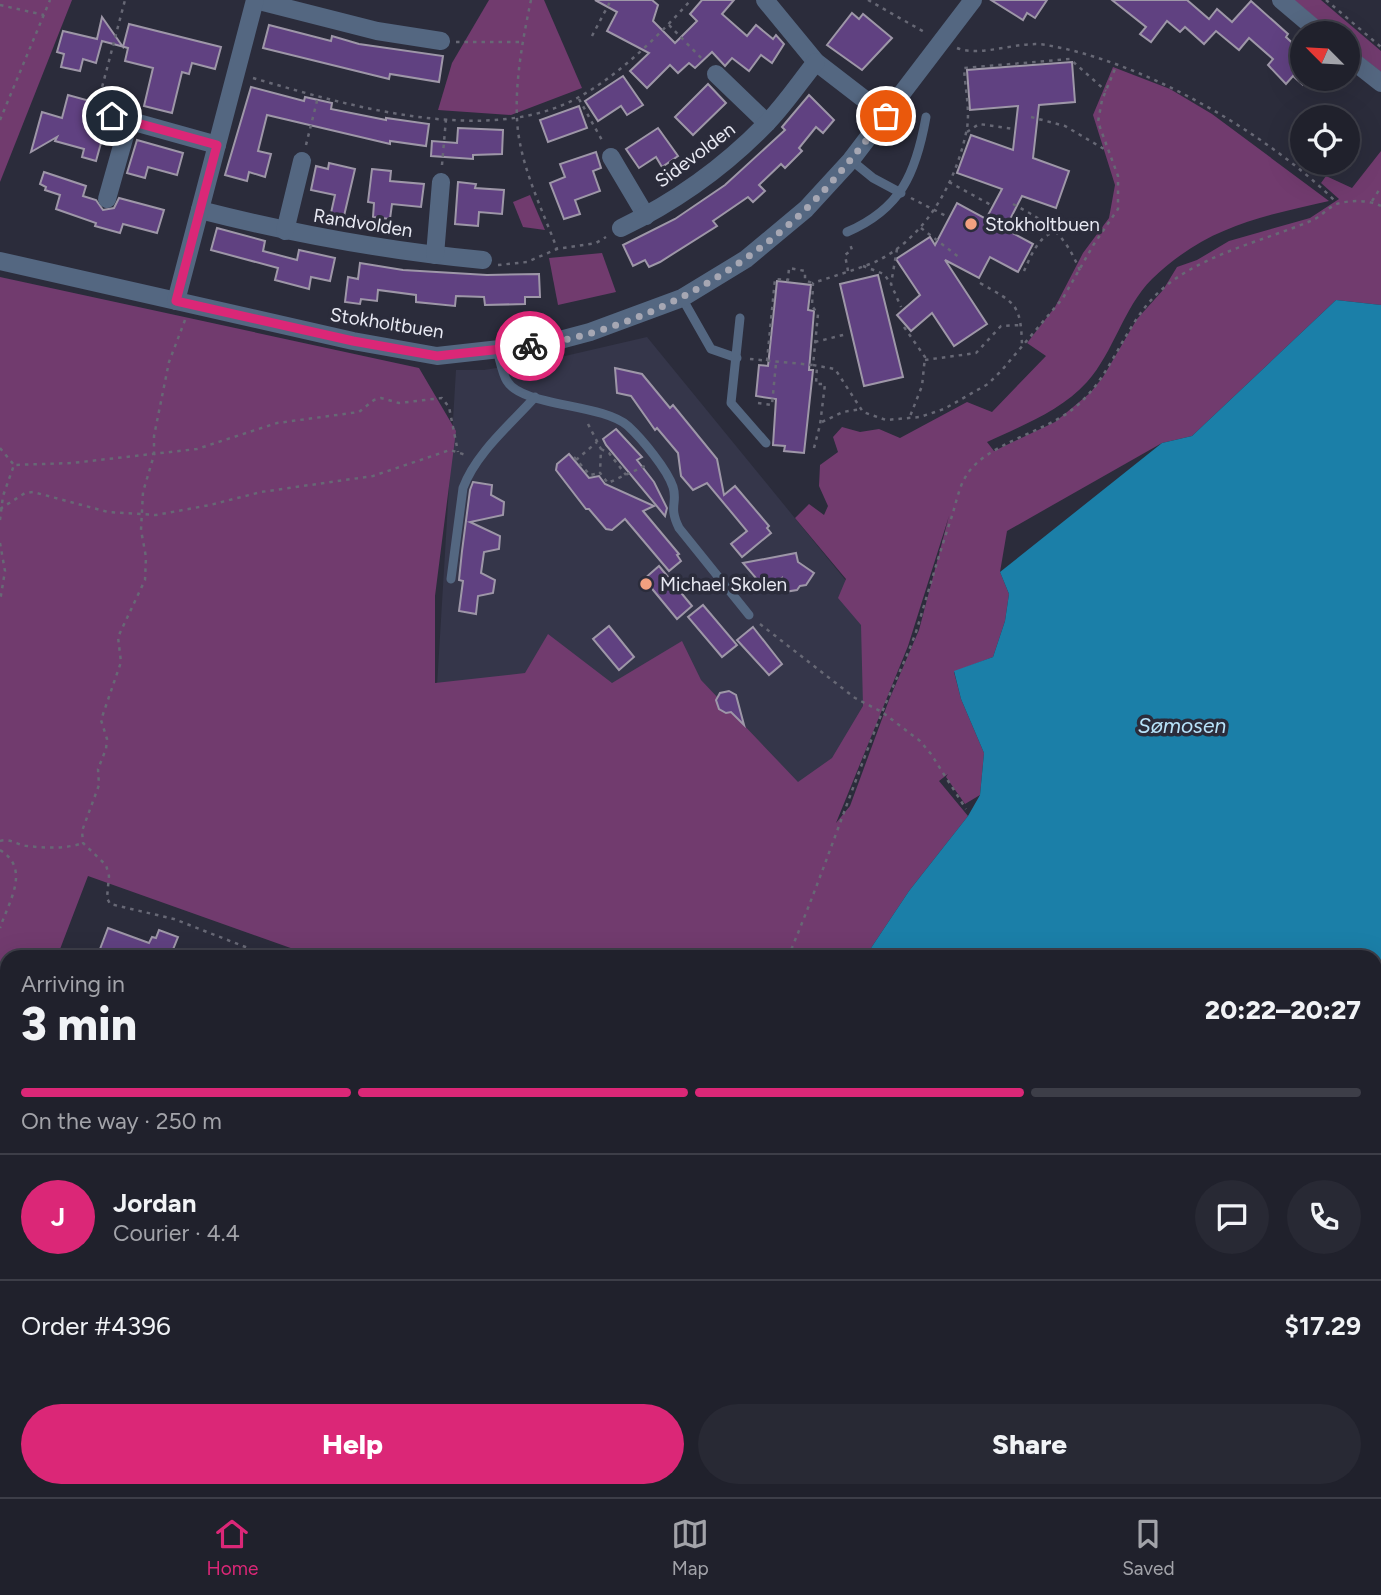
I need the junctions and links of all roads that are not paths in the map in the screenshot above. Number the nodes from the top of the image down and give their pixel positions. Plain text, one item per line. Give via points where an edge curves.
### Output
1 (255, 0) edge
2 (765, 0) edge
3 (973, 0) edge
4 (1281, 0) edge
5 (1306, 21) edge
6 (441, 41) road end
7 (816, 62) junction
8 (1360, 66) edge
9 (716, 74) road end
10 (1381, 83) edge
11 (95, 111) road end
12 (886, 116) junction
13 (926, 117) dead end
14 (129, 121) junction
15 (767, 123) junction
16 (217, 145) junction
17 (611, 157) road end
18 (850, 160) junction
19 (302, 161) road end
20 (441, 182) road end
21 (901, 193) junction
22 (107, 199) dead end
23 (200, 210) junction
24 (646, 216) junction
25 (621, 229) road end
26 (285, 231) junction
27 (848, 232) road end
28 (435, 255) junction
29 (483, 260) road end
30 (0, 261) edge
31 (682, 298) junction
32 (183, 303) junction
33 (740, 318) dead end
34 (497, 350) junction
35 (737, 358) junction
36 (535, 397) junction
37 (766, 443) dead end
38 (451, 579) dead end
39 (749, 615) road end

1 - 6 street via 377,32
1 - 16 street
2 - 7 street
3 - 12 street, Stokholtbuen
4 - 5 street
7 - 12 street
7 - 15 street, Sidevolden
8 - 10 street
9 - 15 street, Sidevolden
11 - 14 street
12 - 18 street, Stokholtbuen
13 - 21 lane via 921,147
14 - 16 street
14 - 22 street
15 - 24 street, Sidevolden via 730,159
16 - 23 street
17 - 24 street, Sidevolden
18 - 21 lane
18 - 31 street, Stokholtbuen via 806,209 746,259
19 - 26 street, Randvolden
20 - 28 street, Randvolden
21 - 27 lane via 877,217
23 - 26 street, Randvolden
23 - 32 street
24 - 25 street, Sidevolden
26 - 28 street, Randvolden
28 - 29 street, Randvolden
30 - 32 street, Stokholtbuen
31 - 34 street, Stokholtbuen via 590,332
31 - 35 lane via 711,349
32 - 34 street, Stokholtbuen via 437,356
33 - 35 lane
34 - 36 lane via 508,383
35 - 37 lane via 731,403
36 - 38 lane via 479,460 463,488
36 - 39 lane via 601,413 626,425 666,471 674,489 672,514 679,528

